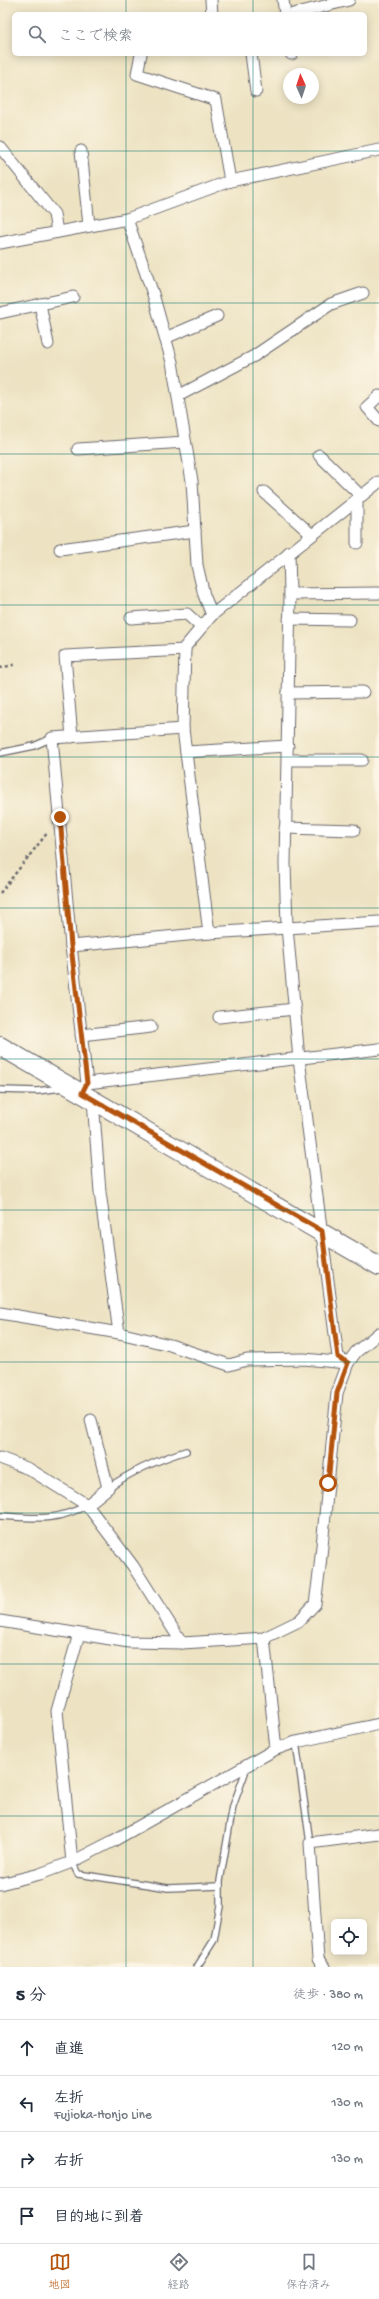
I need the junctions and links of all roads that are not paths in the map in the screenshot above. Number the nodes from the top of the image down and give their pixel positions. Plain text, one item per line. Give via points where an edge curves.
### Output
1 (211, 0) edge
2 (283, 0) edge
3 (349, 0) edge
4 (212, 12) edge
5 (285, 12) edge
6 (302, 12) edge
7 (141, 56) edge
8 (251, 56) edge
9 (256, 91) dead end
10 (0, 147) edge
11 (379, 150) edge
12 (81, 151) dead end
13 (230, 181) junction
14 (127, 219) junction
15 (89, 225) junction
16 (57, 232) junction
17 (0, 243) edge
18 (363, 293) dead end
19 (73, 297) dead end
20 (40, 304) junction
21 (0, 313) edge
22 (217, 316) dead end
23 (165, 338) junction
24 (48, 344) dead end
25 (178, 396) junction
26 (379, 396) edge
27 (379, 421) edge
28 (185, 442) junction
29 (78, 449) dead end
30 (319, 455) dead end
31 (379, 482) edge
32 (264, 492) dead end
33 (359, 497) junction
34 (195, 531) junction
35 (312, 535) junction
36 (357, 543) dead end
37 (60, 549) dead end
38 (289, 552) junction
39 (379, 593) edge
40 (290, 594) junction
41 (212, 615) junction
42 (130, 618) dead end
43 (289, 619) junction
44 (350, 620) dead end
45 (201, 627) junction
46 (185, 650) junction
47 (363, 692) dead end
48 (288, 693) junction
49 (184, 729) junction
50 (72, 737) junction
51 (52, 738) junction
52 (288, 746) junction
53 (186, 752) junction
54 (0, 753) edge
55 (288, 760) junction
56 (362, 760) dead end
57 (286, 828) junction
58 (354, 830) dead end
59 (379, 922) edge
60 (286, 927) junction
61 (209, 933) junction
62 (71, 946) junction
63 (295, 1009) junction
64 (219, 1017) dead end
65 (151, 1027) dead end
66 (80, 1035) junction
67 (0, 1046) edge
68 (379, 1049) edge
69 (299, 1059) junction
70 (0, 1090) edge
71 (83, 1091) junction
72 (322, 1231) junction
73 (379, 1266) edge
74 (0, 1313) edge
75 (119, 1333) junction
76 (379, 1333) edge
77 (348, 1363) junction
78 (91, 1420) dead end
79 (186, 1451) dead end
80 (0, 1458) edge
81 (108, 1488) junction
82 (87, 1505) junction
83 (0, 1516) edge
84 (0, 1621) edge
85 (79, 1634) junction
86 (264, 1638) junction
87 (182, 1643) junction
88 (379, 1724) edge
89 (296, 1742) junction
90 (276, 1749) junction
91 (244, 1766) junction
92 (379, 1834) edge
93 (310, 1842) junction
94 (72, 1862) junction
95 (0, 1884) edge
96 (220, 1886) junction
97 (197, 1967) edge
98 (324, 1967) edge

1 - 4 street
2 - 5 street
3 - 6 street
7 - 13 street via 137,74 216,100
8 - 9 street
10 - 16 street via 54,214
11 - 13 street
12 - 15 street
13 - 14 street
14 - 15 street
14 - 23 street
15 - 16 street
16 - 17 street
18 - 25 street via 331,304 254,356
19 - 20 street
20 - 21 street
20 - 24 street
22 - 23 street
23 - 25 street
25 - 28 street
26 - 27 street via 367,407
28 - 29 street
28 - 34 street via 192,482
30 - 33 street
31 - 33 street
32 - 35 street
33 - 35 street
33 - 36 street
34 - 37 street
34 - 41 street via 199,572
35 - 38 street
38 - 40 street
38 - 41 street
39 - 40 street
40 - 43 street
41 - 45 street
42 - 45 street via 187,614
43 - 44 street
43 - 48 street
45 - 46 street via 191,637
46 - 49 street
46 - 50 street via 65,656
47 - 48 street
48 - 52 street
49 - 50 street
49 - 53 street
50 - 51 street
51 - 54 lane via 34,746
51 - 62 street
52 - 53 street
52 - 55 street
53 - 61 street
55 - 56 street
55 - 57 street
57 - 58 street
57 - 60 street
59 - 60 street
60 - 61 street
60 - 63 street
61 - 62 street
62 - 66 street
63 - 64 street
63 - 69 street
65 - 66 street
66 - 71 street
67 - 71 main road
68 - 69 street
69 - 71 street
69 - 72 street
70 - 71 lane
71 - 72 main road
71 - 75 street
72 - 73 main road
72 - 77 street via 338,1357
74 - 75 street
75 - 77 street via 170,1345 229,1365 247,1360 304,1359
76 - 77 street via 356,1352
77 - 86 street via 337,1393 314,1604 299,1621
78 - 81 street
79 - 81 lane via 154,1461
80 - 82 street via 29,1469
81 - 82 street
82 - 83 lane via 69,1515 42,1519
82 - 87 street via 133,1566
84 - 85 street
85 - 87 street via 129,1642
85 - 94 street via 57,1710
86 - 87 street
86 - 90 street
88 - 89 street
89 - 90 street
89 - 93 lane
90 - 91 street
91 - 94 street
91 - 96 lane via 245,1773 233,1806
92 - 93 street
93 - 98 street via 318,1959
94 - 95 street via 40,1874
94 - 96 lane via 78,1874 168,1888
96 - 97 lane via 220,1906 214,1940

